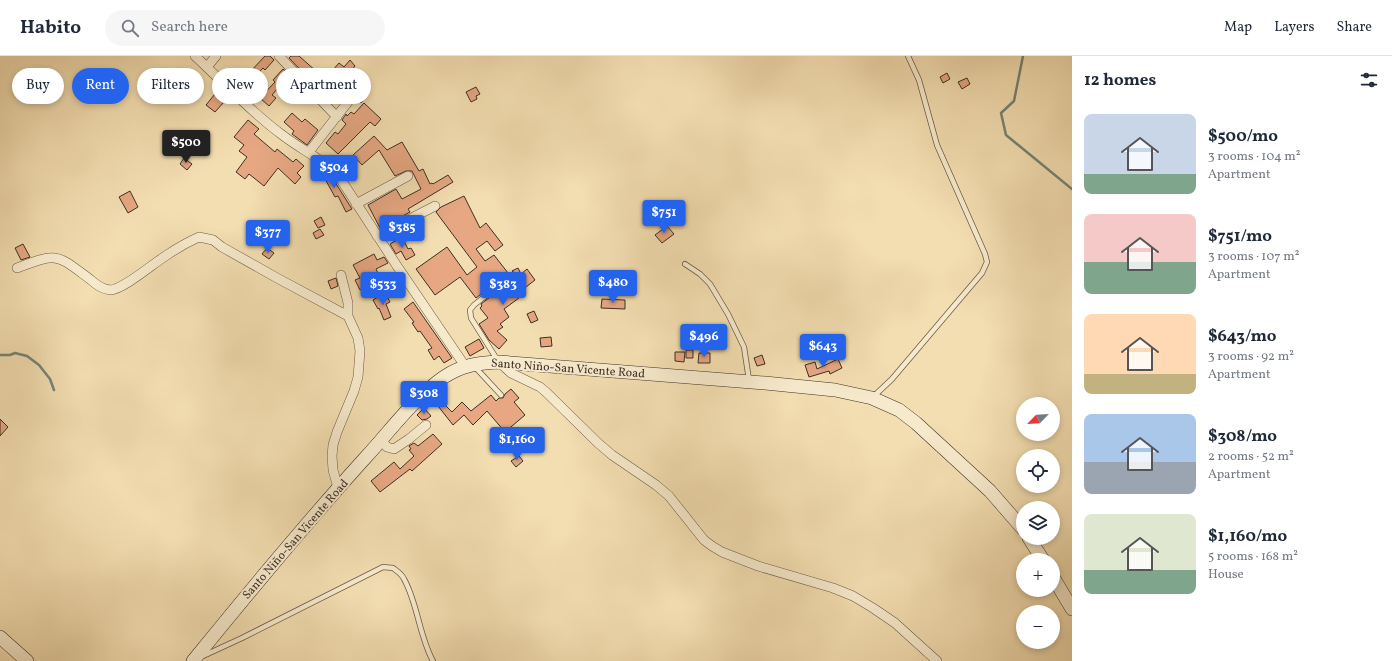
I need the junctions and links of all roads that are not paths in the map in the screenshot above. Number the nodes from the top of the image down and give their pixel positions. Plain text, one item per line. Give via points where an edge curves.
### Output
1 (195, 56) edge
2 (216, 56) edge
3 (279, 56) edge
4 (908, 56) edge
5 (207, 67) junction
6 (347, 104) edge
7 (337, 117) junction
8 (309, 152) junction
9 (408, 176) dead end
10 (356, 204) junction
11 (435, 206) dead end
12 (377, 236) junction
13 (685, 264) dead end
14 (17, 268) dead end
15 (341, 275) dead end
16 (512, 275) dead end
17 (348, 316) junction
18 (499, 362) junction
19 (468, 365) junction
20 (749, 382) junction
21 (501, 395) dead end
22 (872, 398) junction
23 (426, 425) dead end
24 (381, 440) junction
25 (338, 488) junction
26 (1016, 521) edge
27 (1060, 589) edge
28 (1072, 609) edge
29 (0, 637) edge
30 (194, 660) edge
31 (27, 661) edge
32 (434, 661) edge
33 (937, 661) edge

1 - 5 street
2 - 5 street
3 - 7 street
4 - 22 lane via 919,80 937,145 987,262 982,273 892,379
5 - 8 street via 280,134
6 - 7 street
7 - 8 street
8 - 10 street via 338,175
9 - 10 street
10 - 12 street
11 - 12 street
12 - 19 street
13 - 20 lane via 710,284 728,314 744,346
14 - 17 street via 42,258 58,258 66,261 101,288 111,290 121,287 167,254 199,237 213,240
15 - 17 street via 348,303
16 - 18 lane via 470,310 471,318
17 - 25 street via 358,338 360,364 354,391 333,445 333,470
18 - 19 main road, Santo Niño-San Vicente Road
18 - 20 main road, Santo Niño-San Vicente Road
18 - 33 street via 511,373 540,387 612,455 656,484 712,546 758,566 853,596 895,623
19 - 21 lane
19 - 24 main road, Santo Niño-San Vicente Road via 444,377
20 - 22 main road, Santo Niño-San Vicente Road via 835,390
22 - 26 main road, Santo Niño-San Vicente Road via 899,410 916,423 990,491
23 - 24 street via 394,449 387,447
24 - 25 main road, Santo Niño-San Vicente Road
25 - 30 main road, Santo Niño-San Vicente Road via 321,505
27 - 28 main road
29 - 31 main road
30 - 32 lane via 383,567 393,568 404,577 428,652

